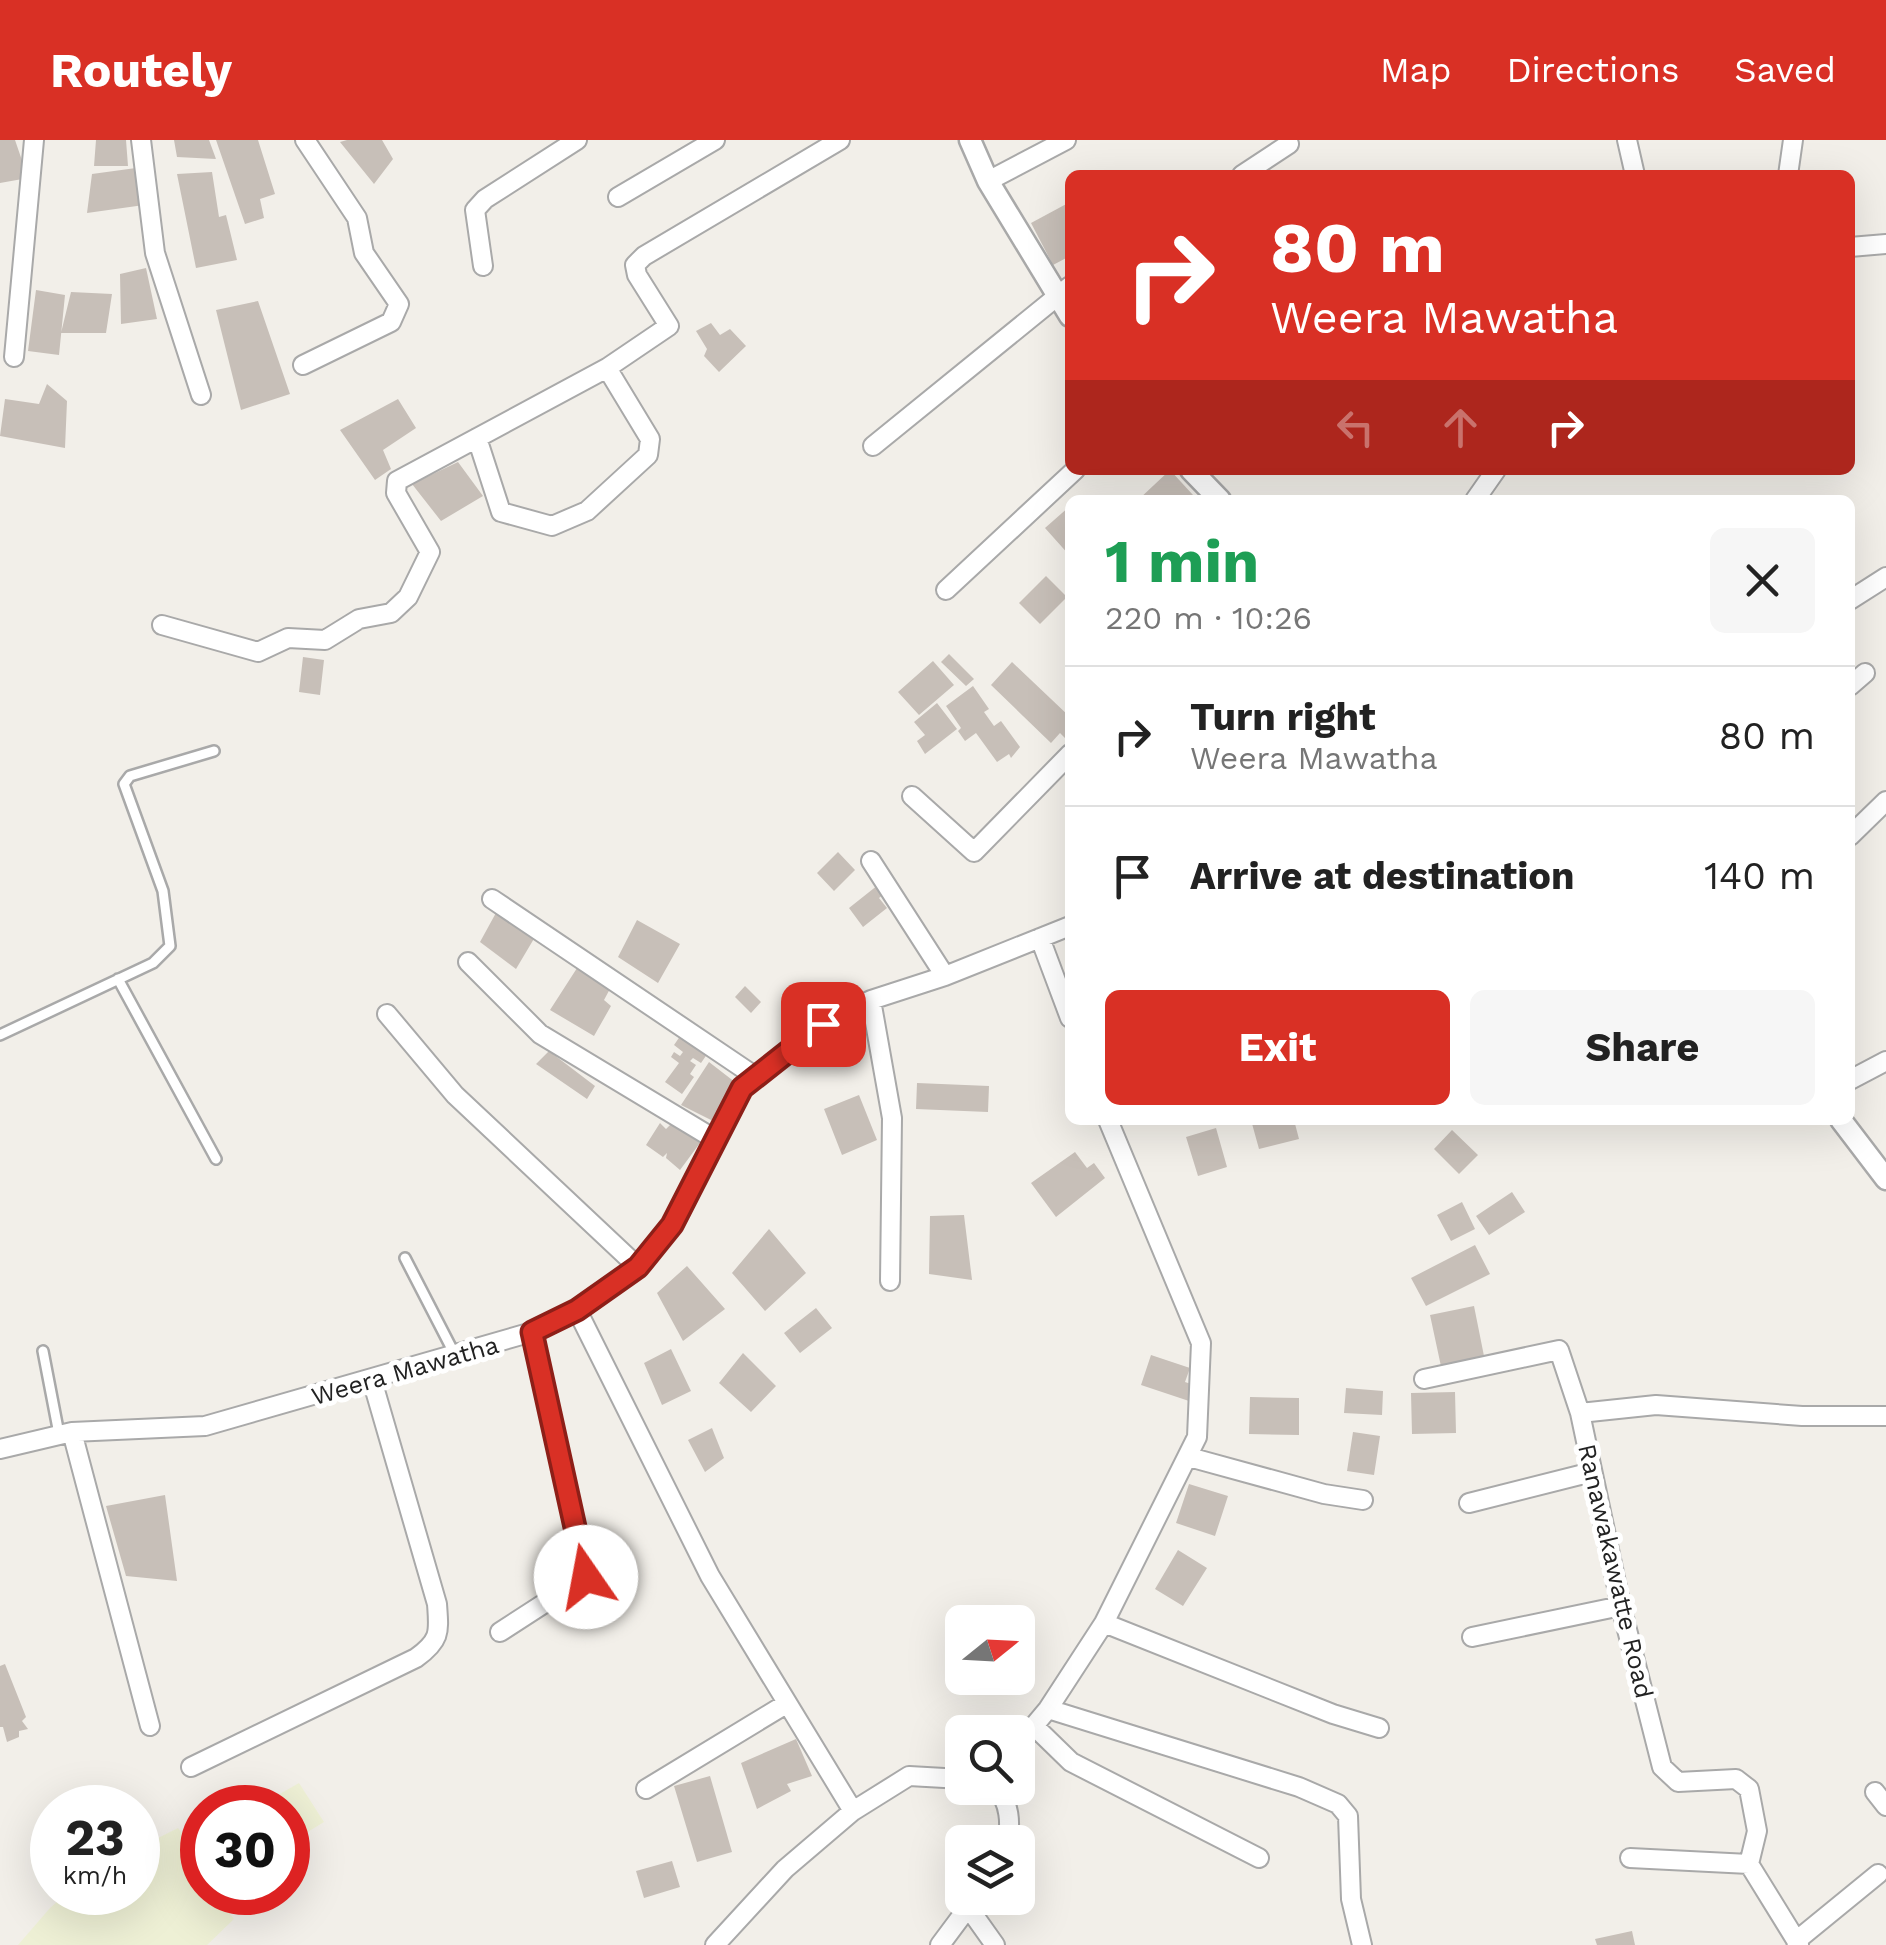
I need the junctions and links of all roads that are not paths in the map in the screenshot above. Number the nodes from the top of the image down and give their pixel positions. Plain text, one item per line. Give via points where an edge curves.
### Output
1 (34, 140) edge
2 (141, 140) edge
3 (305, 140) edge
4 (578, 140) edge
5 (715, 140) edge
6 (840, 140) edge
7 (970, 140) edge
8 (1066, 140) edge
9 (1627, 140) edge
10 (1793, 140) edge
11 (1290, 144) dead end
12 (1250, 170) edge
13 (1634, 170) edge
14 (1789, 170) edge
15 (988, 181) junction
16 (618, 197) dead end
17 (1886, 244) edge
18 (1855, 247) edge
19 (483, 266) dead end
20 (1063, 291) edge
21 (14, 356) dead end
22 (303, 365) dead end
23 (607, 368) junction
24 (201, 395) dead end
25 (477, 438) junction
26 (873, 446) dead end
27 (1070, 475) edge
28 (1197, 475) edge
29 (1215, 495) edge
30 (1886, 577) edge
31 (946, 590) dead end
32 (1855, 597) edge
33 (162, 625) dead end
34 (1865, 673) dead end
35 (1855, 682) edge
36 (214, 751) dead end
37 (1065, 759) edge
38 (912, 796) dead end
39 (1886, 802) edge
40 (1855, 831) edge
41 (871, 862) dead end
42 (492, 899) dead end
43 (1065, 928) edge
44 (1040, 938) junction
45 (468, 962) dead end
46 (945, 976) junction
47 (118, 979) junction
48 (871, 1000) junction
49 (1065, 1005) edge
50 (387, 1014) dead end
51 (0, 1035) edge
52 (1886, 1061) edge
53 (756, 1077) junction
54 (1855, 1077) edge
55 (1110, 1125) edge
56 (1845, 1125) edge
57 (716, 1140) junction
58 (216, 1159) dead end
59 (1886, 1180) edge
60 (405, 1258) dead end
61 (638, 1267) junction
62 (890, 1281) dead end
63 (577, 1310) junction
64 (532, 1332) junction
65 (42, 1351) dead end
66 (455, 1356) junction
67 (372, 1380) junction
68 (1424, 1380) dead end
69 (1580, 1413) junction
70 (1886, 1416) edge
71 (65, 1433) junction
72 (0, 1449) edge
73 (1189, 1457) junction
74 (1592, 1472) junction
75 (1363, 1500) dead end
76 (1469, 1503) dead end
77 (1620, 1606) junction
78 (1104, 1623) junction
79 (500, 1632) dead end
80 (1472, 1637) dead end
81 (786, 1704) junction
82 (1048, 1709) junction
83 (1035, 1725) edge
84 (150, 1726) dead end
85 (1035, 1727) edge
86 (1378, 1728) dead end
87 (192, 1767) dead end
88 (945, 1778) edge
89 (646, 1789) dead end
90 (853, 1811) junction
91 (1259, 1858) dead end
92 (1630, 1858) dead end
93 (1749, 1864) junction
94 (1878, 1874) dead end
95 (962, 1915) edge
96 (979, 1915) edge
97 (1798, 1943) edge
98 (715, 1945) edge
99 (940, 1945) edge
100 (995, 1945) edge
101 (1362, 1945) edge

1 - 21 street
2 - 24 street via 156,253
3 - 22 street via 357,218 364,253 400,304 392,322
4 - 19 street via 475,210
5 - 16 street
6 - 23 street via 644,256 637,275 670,326
7 - 15 street
8 - 15 street
9 - 13 street
10 - 14 street
11 - 12 street
15 - 20 street
17 - 18 street
20 - 26 street
23 - 25 street
23 - 25 street via 650,439 648,455 587,511 552,526 501,512
25 - 33 street via 397,480 396,493 430,552 408,598 391,613 360,620 325,640 288,638 258,652
27 - 31 street
28 - 29 street
30 - 32 street
34 - 35 street
36 - 47 lane via 130,776 124,784 163,892 170,946
37 - 38 street via 974,852
39 - 40 street
41 - 46 street
42 - 53 street
43 - 44 street, Weera Mawatha
44 - 46 street, Weera Mawatha
44 - 49 street
45 - 57 street via 540,1034
46 - 48 street, Weera Mawatha
47 - 51 lane
47 - 58 lane
48 - 53 street, Weera Mawatha via 823,1024
48 - 62 street via 892,1118
50 - 61 street via 455,1095
52 - 54 street
53 - 57 street, Weera Mawatha via 742,1088
55 - 73 street via 1201,1343 1198,1437
56 - 59 street
57 - 61 street, Weera Mawatha via 672,1225
60 - 66 lane
61 - 63 street, Weera Mawatha
63 - 64 street, Weera Mawatha
63 - 81 street via 710,1576
64 - 66 street, Weera Mawatha
64 - 79 street via 586,1577
65 - 71 lane
66 - 67 street, Weera Mawatha
67 - 71 street, Weera Mawatha via 205,1426
67 - 87 street via 437,1604 439,1631 416,1658
68 - 69 street via 1559,1350
69 - 70 street, Ranawakawatte Road via 1656,1405
69 - 74 street, Ranawakawatte Road
71 - 72 street, Weera Mawatha
71 - 84 street
73 - 75 street
73 - 78 street
74 - 76 street
74 - 77 street, Ranawakawatte Road
77 - 80 street
77 - 93 street, Ranawakawatte Road via 1662,1768 1678,1782 1736,1779 1749,1789 1757,1831
78 - 82 street
78 - 86 street
81 - 89 street
81 - 90 street
82 - 83 street
82 - 101 street via 1338,1804 1348,1816
85 - 91 street via 1071,1762
88 - 90 street via 909,1776
90 - 98 street via 784,1868
92 - 93 street
93 - 97 street
94 - 97 street
95 - 99 street
96 - 100 street

